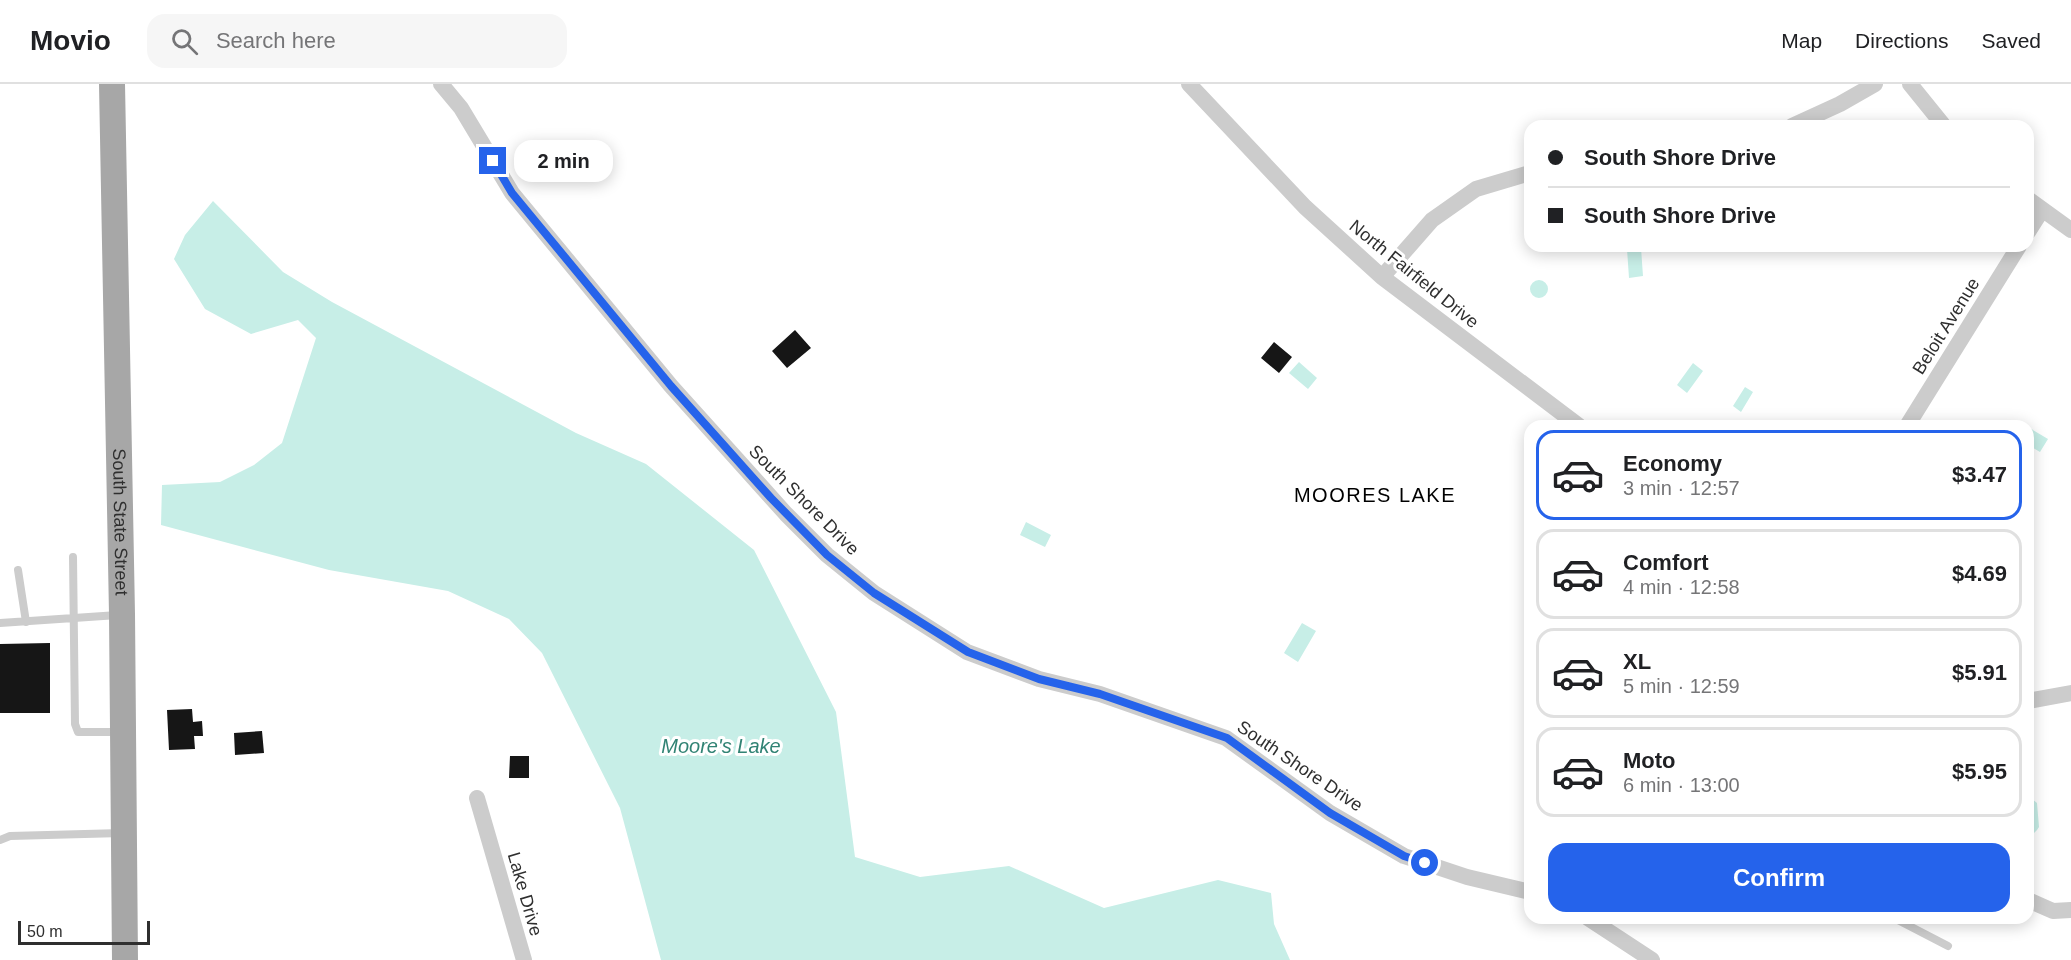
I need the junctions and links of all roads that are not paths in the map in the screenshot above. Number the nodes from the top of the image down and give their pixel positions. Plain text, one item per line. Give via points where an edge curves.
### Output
1 (112, 84) edge
2 (441, 84) edge
3 (1189, 84) edge
4 (1875, 84) edge
5 (1910, 84) edge
6 (1805, 120) edge
7 (1939, 120) edge
8 (1524, 175) edge
9 (2034, 204) edge
10 (2042, 210) junction
11 (2034, 223) edge
12 (2071, 230) edge
13 (2015, 252) edge
14 (1382, 277) junction
15 (1571, 420) edge
16 (1910, 420) edge
17 (73, 557) dead end
18 (18, 570) dead end
19 (122, 614) junction
20 (75, 618) junction
21 (26, 622) junction
22 (0, 624) edge
23 (2071, 693) edge
24 (2034, 700) edge
25 (123, 732) junction
26 (477, 798) dead end
27 (123, 833) junction
28 (0, 840) edge
29 (1524, 891) edge
30 (2034, 903) edge
31 (2071, 910) edge
32 (1597, 924) edge
33 (1906, 924) edge
34 (1948, 946) dead end
35 (124, 960) edge
36 (524, 960) edge
37 (1652, 960) edge

1 - 19 main road, South State Street
2 - 29 street, South Shore Drive via 512,193 671,386 786,514 827,555 874,593 968,652 1039,679 1100,694 1227,738 1330,813 1404,856
3 - 14 street, North Fairfield Drive via 1305,207
4 - 6 street
5 - 7 street
8 - 14 street via 1476,189 1432,220
9 - 10 street
10 - 11 street
10 - 12 street
13 - 16 street, Beloit Avenue
14 - 15 street, North Fairfield Drive
17 - 20 lane
18 - 21 lane
19 - 20 lane
19 - 25 main road, South State Street
20 - 21 lane
20 - 25 lane via 78,732
21 - 22 lane
23 - 24 street
25 - 27 main road, South State Street
26 - 36 street, Lake Drive
27 - 28 lane via 10,836
27 - 35 main road, South State Street
30 - 31 street via 2053,911
32 - 37 street
33 - 34 lane

